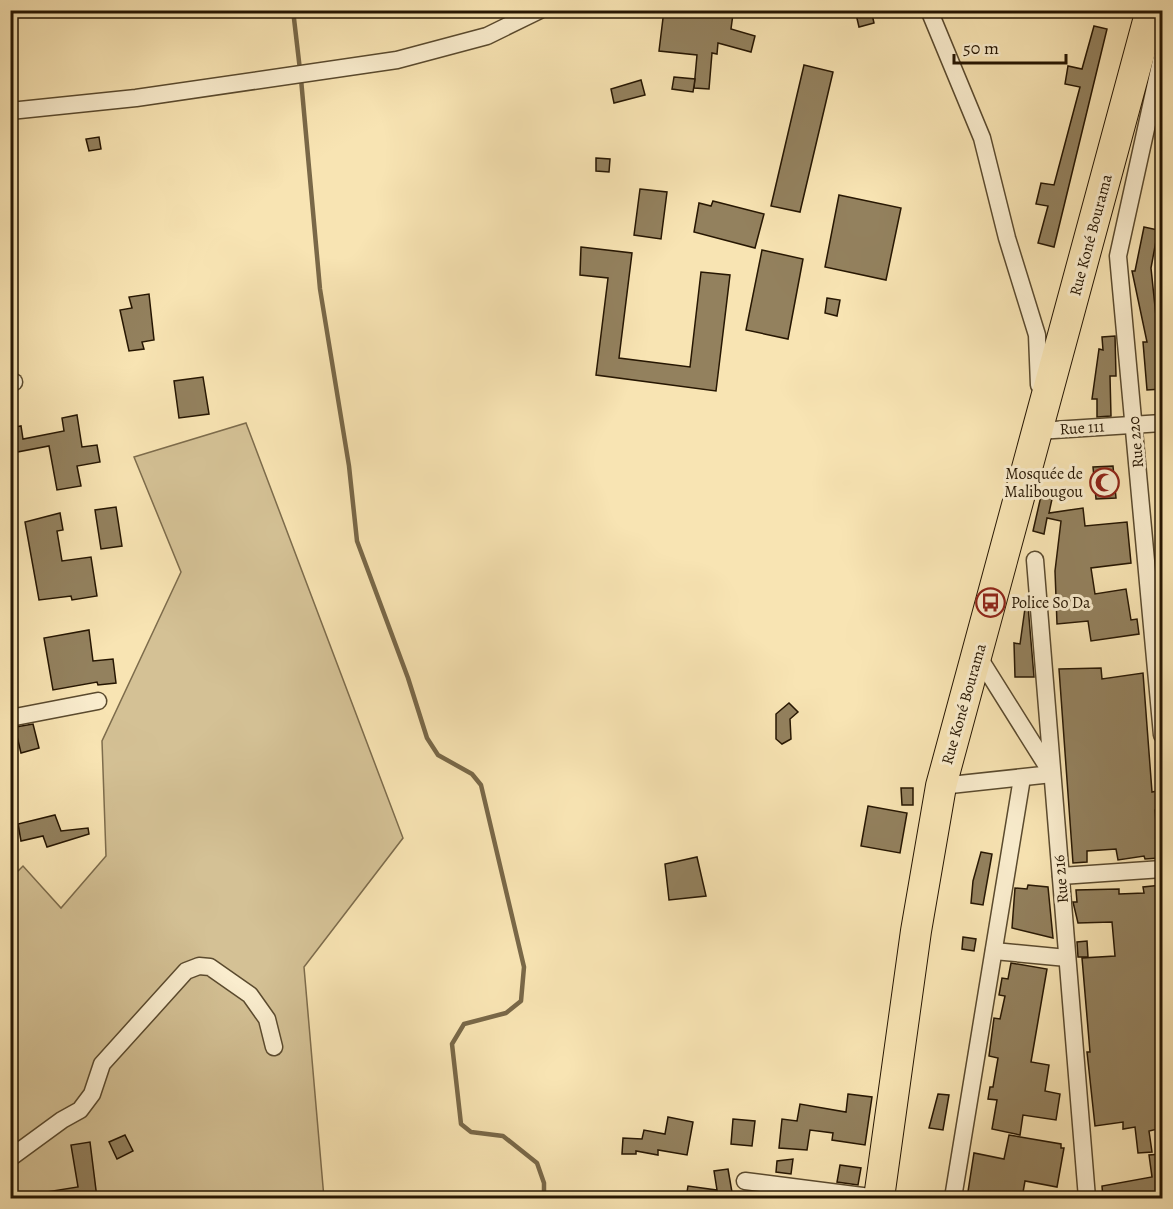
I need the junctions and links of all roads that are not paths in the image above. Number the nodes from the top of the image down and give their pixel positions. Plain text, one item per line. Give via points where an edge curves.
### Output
1 (540, 10) edge
2 (929, 10) edge
3 (1151, 10) edge
4 (1162, 56) edge
5 (10, 111) edge
6 (1162, 423) edge
7 (1135, 425) junction
8 (1038, 431) junction
9 (1035, 560) dead end
10 (978, 656) junction
11 (98, 701) dead end
12 (10, 718) edge
13 (1162, 735) edge
14 (1052, 774) junction
15 (1022, 778) junction
16 (941, 786) junction
17 (1162, 869) edge
18 (1061, 876) junction
19 (994, 951) junction
20 (1067, 958) junction
21 (274, 1047) dead end
22 (10, 1158) edge
23 (745, 1180) dead end
24 (879, 1198) edge
25 (953, 1198) edge
26 (1087, 1198) edge

1 - 5 street via 487,36 397,60 136,98
2 - 8 street via 982,138 1019,280 1033,318 1040,360
3 - 8 highway, Rue Koné Bourama
4 - 7 street, Rue 220 via 1118,256
6 - 7 street, Rue 111
7 - 8 street, Rue 111
7 - 13 street, Rue 220
8 - 10 highway, Rue Koné Bourama
9 - 14 street, Rue 216
10 - 14 street
10 - 16 highway, Rue Koné Bourama
11 - 12 street
14 - 15 street
14 - 18 street, Rue 216
15 - 16 street
15 - 19 street
16 - 24 highway, Rue Koné Bourama via 916,931
17 - 18 street
18 - 20 street, Rue 216
19 - 20 street
19 - 25 street
20 - 26 street, Rue 216
21 - 22 street via 267,1019 250,995 210,967 186,971 102,1064 92,1094 80,1110
23 - 24 street

